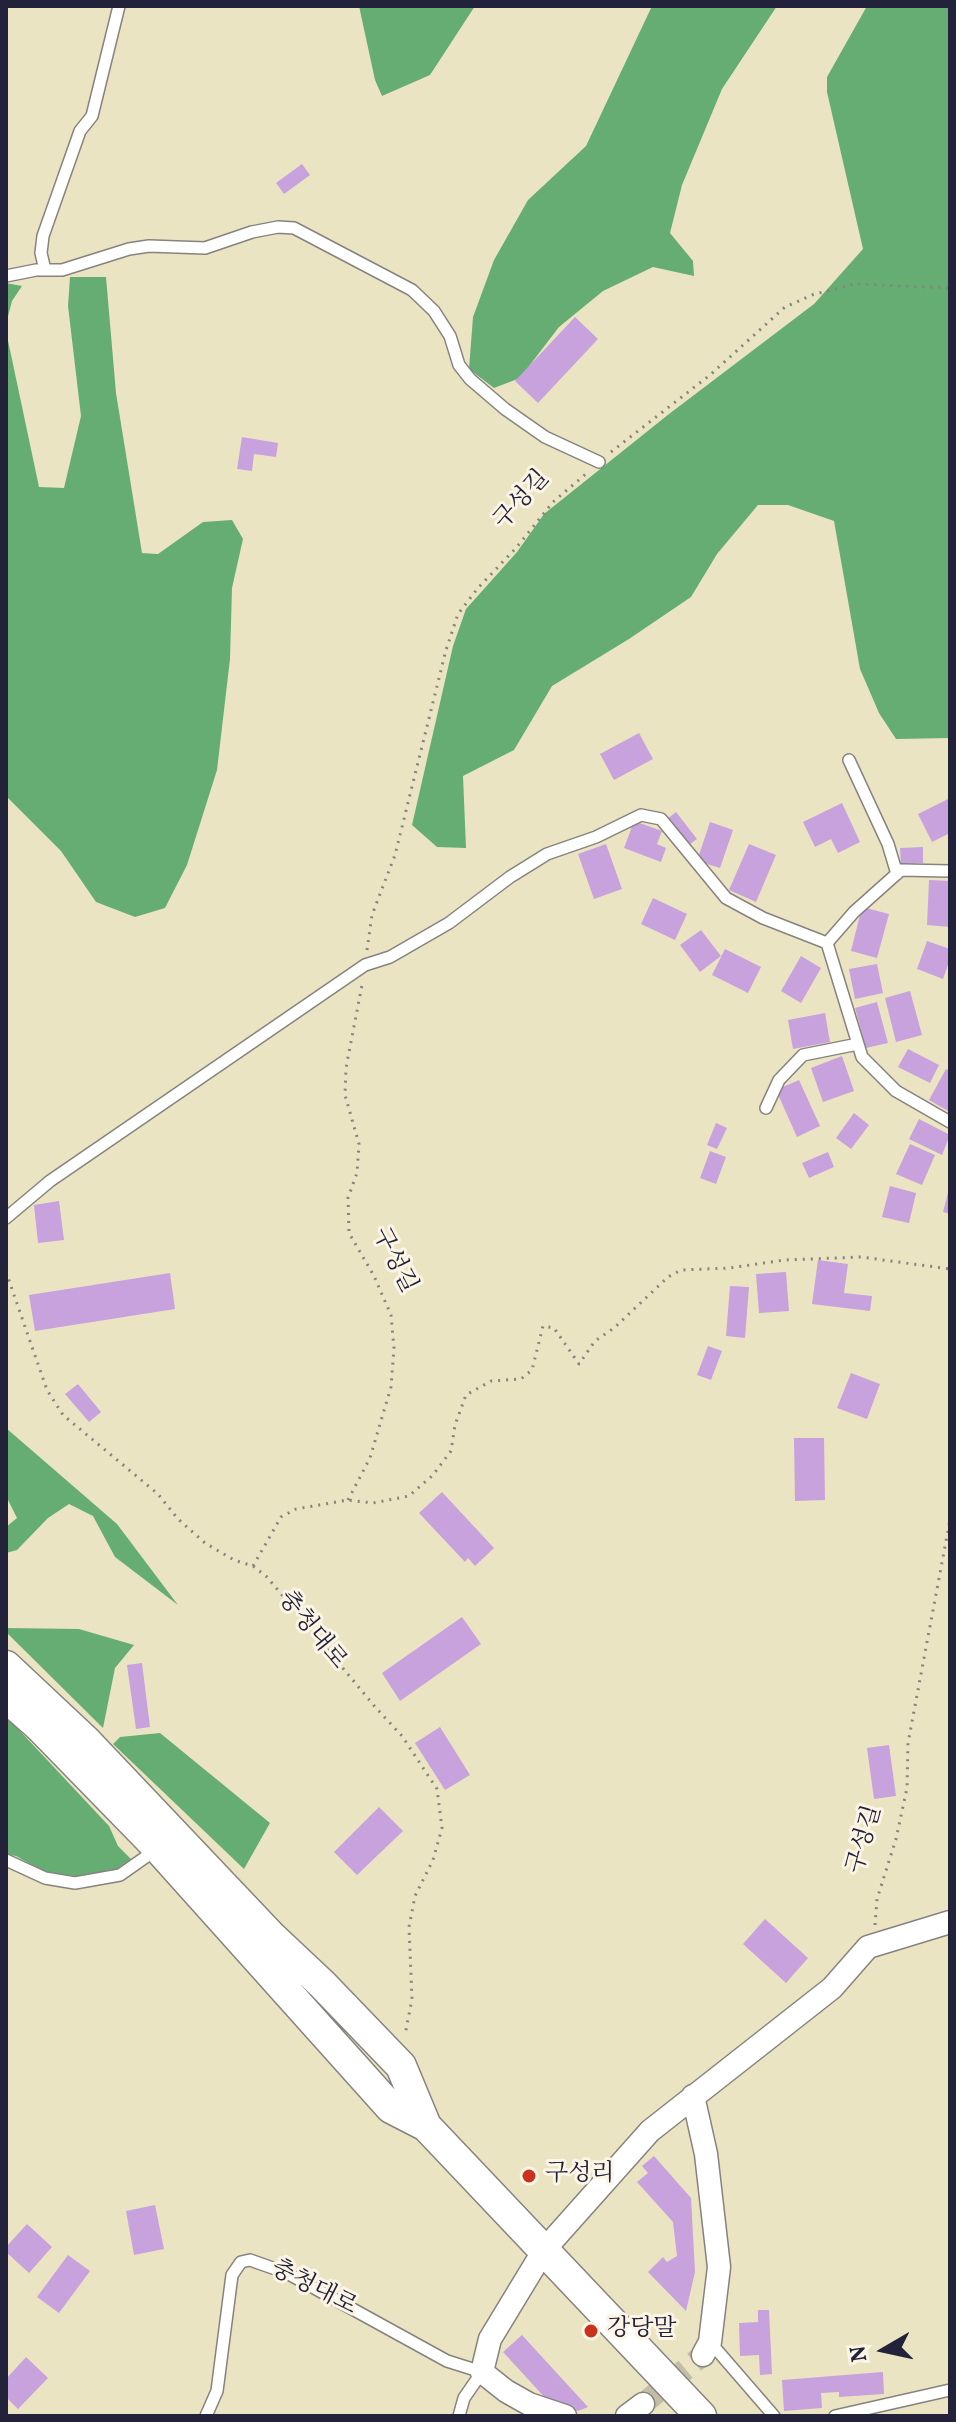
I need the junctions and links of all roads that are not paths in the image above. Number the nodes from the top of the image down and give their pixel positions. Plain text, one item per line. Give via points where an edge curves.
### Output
1 (119, 6) edge
2 (45, 270) junction
3 (6, 276) edge
4 (599, 462) road end
5 (849, 760) dead end
6 (950, 871) edge
7 (897, 874) junction
8 (827, 943) junction
9 (858, 1044) junction
10 (766, 1108) dead end
11 (950, 1122) edge
12 (6, 1218) edge
13 (6, 1666) edge
14 (6, 1697) edge
15 (158, 1848) junction
16 (6, 1860) edge
17 (950, 1922) edge
18 (693, 2096) junction
19 (426, 2126) junction
20 (544, 2250) junction
21 (707, 2349) joint
22 (482, 2372) junction
23 (950, 2390) edge
24 (206, 2416) edge
25 (459, 2416) edge
26 (565, 2416) edge
27 (701, 2416) edge
28 (774, 2416) edge
29 (835, 2416) edge

1 - 2 lane via 92,116 80,131 43,236
2 - 3 lane
2 - 4 lane via 62,270 129,249 205,248 252,232 294,228 412,290 434,311 470,379 545,437
5 - 7 lane
6 - 7 lane
7 - 8 lane
8 - 9 lane
8 - 12 lane via 726,898 661,819 641,815 547,854 449,923 390,957 365,965 50,1181
9 - 10 lane via 803,1055 779,1080
9 - 11 lane via 862,1057 896,1091
13 - 19 main road via 87,1742 401,2066
14 - 15 main road
15 - 16 lane via 120,1875 75,1883 45,1878
15 - 19 main road via 391,2108
17 - 18 street via 868,1947 832,1988
18 - 20 street via 650,2131
18 - 21 street via 706,2154 719,2267
19 - 20 main road
20 - 22 street via 490,2339
20 - 27 main road
21 - 28 lane
22 - 24 lane, 충청대로 via 447,2361 287,2273 250,2260 241,2262 232,2275 217,2391
22 - 25 lane
22 - 26 street via 529,2404
23 - 29 lane

